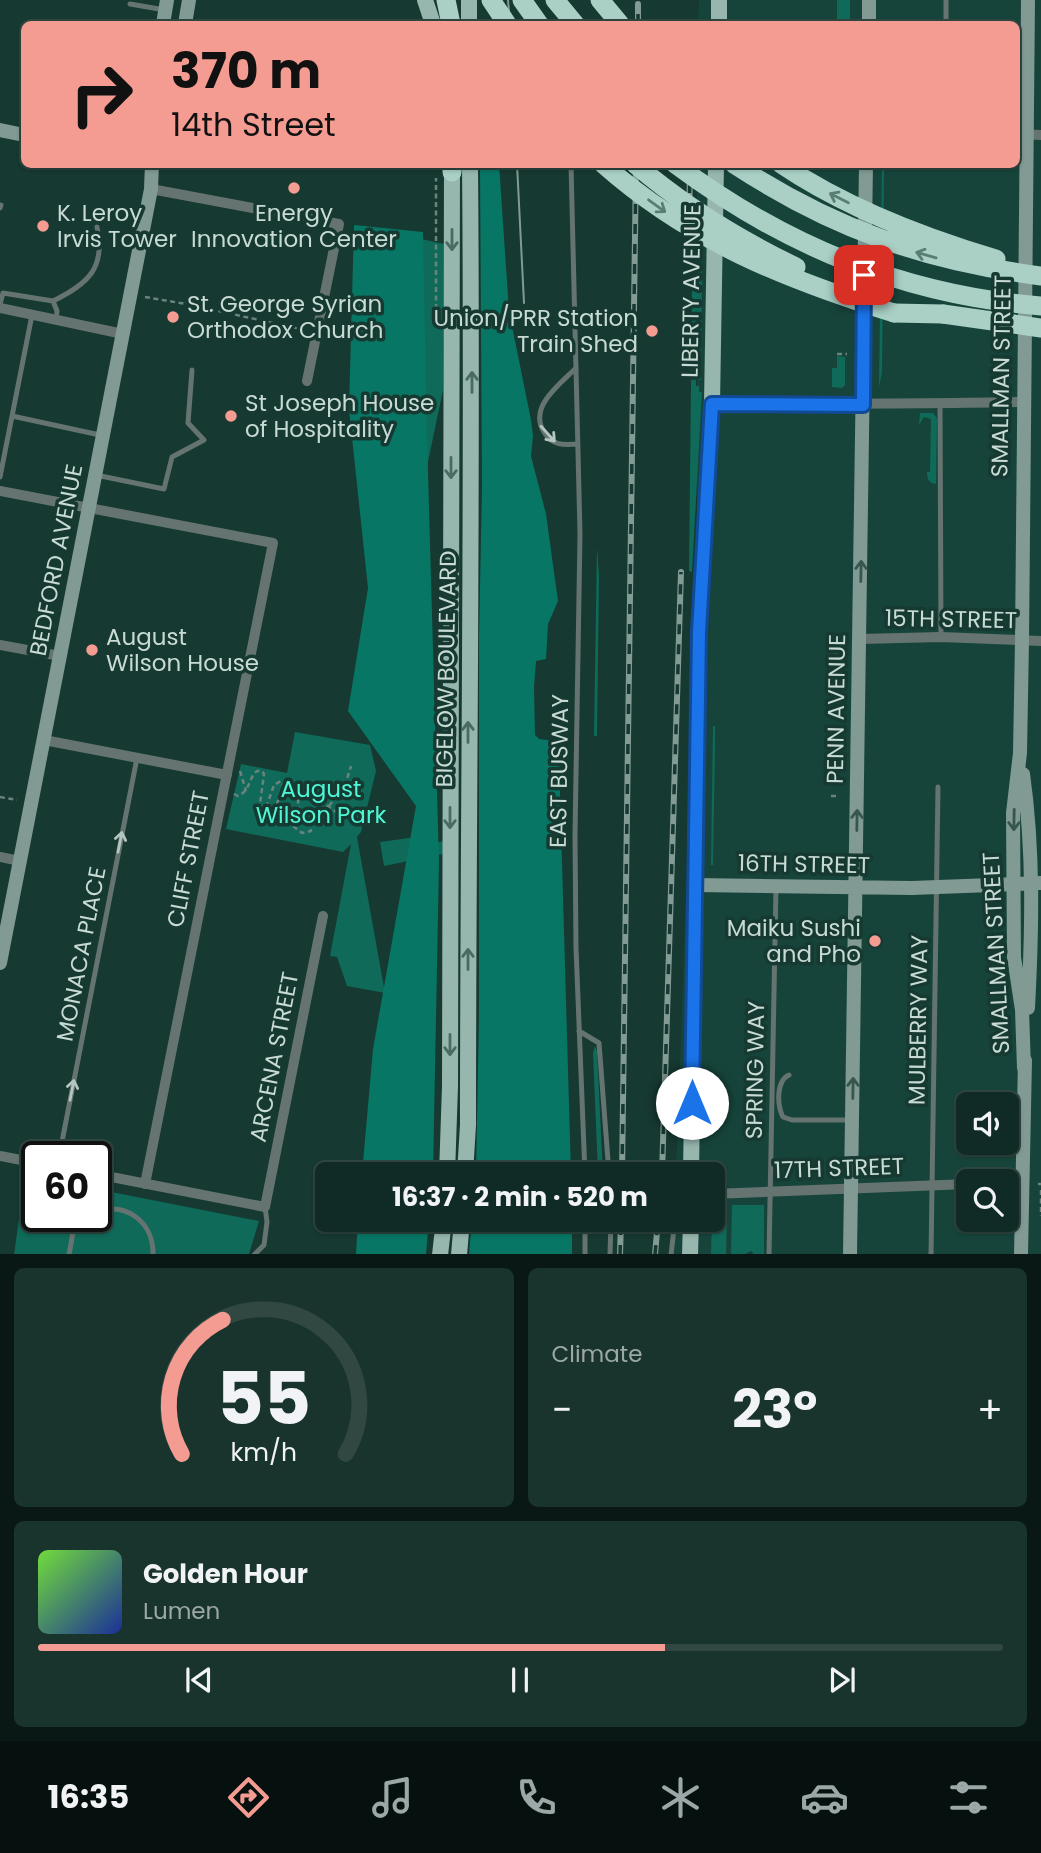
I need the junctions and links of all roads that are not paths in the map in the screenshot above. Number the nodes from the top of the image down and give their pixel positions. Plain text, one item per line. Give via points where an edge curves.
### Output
1 (189, 0) edge
2 (425, 0) edge
3 (446, 0) edge
4 (458, 0) edge
5 (469, 0) edge
6 (491, 0) edge
7 (522, 0) edge
8 (557, 0) edge
9 (600, 0) edge
10 (719, 0) edge
11 (869, 0) edge
12 (946, 0) edge
13 (1028, 0) edge
14 (130, 4) dead end
15 (165, 12) edge
16 (186, 21) edge
17 (432, 21) edge
18 (450, 21) edge
19 (469, 21) edge
20 (473, 21) edge
21 (505, 21) edge
22 (537, 21) edge
23 (560, 21) edge
24 (573, 21) edge
25 (618, 21) edge
26 (719, 21) edge
27 (869, 21) edge
28 (946, 21) edge
29 (0, 130) edge
30 (21, 134) edge
31 (1028, 134) edge
32 (152, 168) edge
33 (457, 168) edge
34 (457, 168) edge
35 (571, 168) edge
36 (608, 168) edge
37 (640, 168) edge
38 (681, 168) edge
39 (716, 168) edge
40 (741, 168) edge
41 (788, 168) edge
42 (866, 168) edge
43 (151, 190) junction
44 (97, 227) dead end
45 (1041, 274) edge
46 (1, 291) edge
47 (53, 301) junction
48 (0, 306) edge
49 (1041, 306) edge
50 (943, 314) junction
51 (32, 315) junction
52 (56, 320) junction
53 (1041, 328) edge
54 (123, 334) junction
55 (576, 368) junction
56 (192, 370) dead end
57 (307, 381) dead end
58 (940, 402) junction
59 (1023, 402) junction
60 (712, 404) junction
61 (863, 405) junction
62 (12, 416) junction
63 (104, 435) junction
64 (579, 444) junction
65 (96, 475) junction
66 (0, 477) edge
67 (0, 491) edge
68 (89, 509) junction
69 (941, 637) junction
70 (860, 639) junction
71 (1022, 641) junction
72 (1041, 641) edge
73 (0, 645) edge
74 (60, 656) junction
75 (44, 740) junction
76 (1020, 752) junction
77 (137, 757) junction
78 (227, 775) junction
79 (938, 787) dead end
80 (0, 857) edge
81 (20, 861) junction
82 (1041, 883) edge
83 (695, 885) junction
84 (776, 887) junction
85 (856, 888) junction
86 (1014, 888) junction
87 (936, 892) junction
88 (1036, 911) edge
89 (323, 916) dead end
90 (1014, 917) junction
91 (0, 963) edge
92 (579, 1031) junction
93 (1024, 1068) junction
94 (789, 1075) dead end
95 (852, 1119) junction
96 (62, 1141) edge
97 (0, 1156) edge
98 (21, 1160) edge
99 (447, 1162) edge
100 (466, 1162) edge
101 (584, 1162) edge
102 (608, 1162) edge
103 (691, 1162) edge
104 (1015, 1169) edge
105 (112, 1177) edge
106 (145, 1184) junction
107 (956, 1184) edge
108 (933, 1185) junction
109 (851, 1188) junction
110 (770, 1192) junction
111 (725, 1194) edge
112 (265, 1207) junction
113 (112, 1210) edge
114 (74, 1232) edge
115 (443, 1232) edge
116 (461, 1232) edge
117 (585, 1232) edge
118 (611, 1232) edge
119 (674, 1232) edge
120 (691, 1232) edge
121 (1019, 1232) edge
122 (69, 1254) edge
123 (153, 1254) edge
124 (255, 1254) edge
125 (440, 1254) edge
126 (459, 1254) edge
127 (585, 1254) edge
128 (610, 1254) edge
129 (671, 1254) edge
130 (690, 1254) edge
131 (769, 1254) edge
132 (850, 1254) edge
133 (931, 1254) edge
134 (1021, 1254) edge

1 - 16 street
2 - 17 main road
3 - 18 highway
4 - 20 highway
5 - 19 main road, bridge
6 - 21 highway, bridge
7 - 22 highway
8 - 23 lane
8 - 24 highway, bridge
9 - 25 highway
10 - 26 main road
11 - 27 street
12 - 28 lane
13 - 31 street, SMALLMAN STREET
14 - 15 lane
29 - 30 street
31 - 59 street, SMALLMAN STREET
32 - 43 street, BEDFORD AVENUE
33 -> 99 main road, BIGELOW BOULEVARD
100 -> 34 main road, BIGELOW BOULEVARD via 472,505
35 - 55 lane, EAST BUSWAY
36 -> 50 highway, bridge via 660,210 752,262 894,313
37 - 50 highway, bridge via 716,224 812,275
38 - 49 highway, bridge via 750,215 831,256 920,286
39 - 60 main road, LIBERTY AVENUE
45 -> 40 highway, bridge via 954,262 874,237 788,197
45 -> 41 highway, bridge via 902,227
42 - 61 street, PENN AVENUE
43 - 54 street, BEDFORD AVENUE
43 - 57 street via 339,225
44 - 47 lane via 100,241 94,271 82,285
46 - 47 lane
46 - 48 lane
47 - 52 lane
48 - 51 street
50 - 53 highway, bridge
51 - 52 street
51 - 62 lane
52 - 54 street
54 - 63 street, BEDFORD AVENUE
55 - 64 lane, EAST BUSWAY
55 -> 64 lane via 544,403 539,420 551,441
56 - 65 lane via 188,424 204,440 172,457 164,489
58 - 59 street
58 - 61 street
58 - 69 lane
59 - 71 street, SMALLMAN STREET
60 - 61 street
60 - 83 main road, LIBERTY AVENUE via 699,632
70 -> 61 street, PENN AVENUE
62 - 63 lane
62 - 66 lane
63 - 65 street, BEDFORD AVENUE
64 - 92 lane, EAST BUSWAY via 575,835
65 - 68 street, BEDFORD AVENUE
67 - 68 street
68 - 74 street, BEDFORD AVENUE
68 - 78 street, CLIFF STREET via 273,543
69 - 70 street, 15TH STREET
69 - 71 street, 15TH STREET
85 -> 70 street, PENN AVENUE
71 - 72 street, 15TH STREET
71 - 76 street, SMALLMAN STREET
73 - 74 street
74 - 75 street, BEDFORD AVENUE
75 - 77 street
75 - 81 street, BEDFORD AVENUE
76 -> 86 street, SMALLMAN STREET via 1013,813
76 - 88 street, SMALLMAN STREET
77 - 78 street
96 -> 77 lane, MONACA PLACE
78 - 106 street, CLIFF STREET
79 - 87 lane, MULBERRY WAY
80 - 81 street
81 - 91 street, BEDFORD AVENUE
82 - 85 street, 16TH STREET, bridge
83 - 84 street, 16TH STREET
83 - 103 main road, LIBERTY AVENUE
84 - 85 street, 16TH STREET
84 - 110 lane, SPRING WAY
95 -> 85 street, PENN AVENUE
86 - 87 lane
86 - 90 street, SMALLMAN STREET
87 - 108 lane, MULBERRY WAY
88 - 90 lane
88 - 93 street, SMALLMAN STREET
89 - 112 street, ARCENA STREET
90 - 93 street, SMALLMAN STREET
92 - 101 lane, EAST BUSWAY
92 - 102 lane via 599,1043
93 - 104 street, SMALLMAN STREET
94 - 95 lane via 779,1086 783,1117
95 - 109 street, PENN AVENUE
97 - 98 street
105 - 106 street
106 - 112 street
107 - 108 street, 17TH STREET
108 - 109 street, 17TH STREET
108 - 133 lane, MULBERRY WAY
109 - 110 street, 17TH STREET
109 - 132 street, PENN AVENUE
110 - 111 street, 17TH STREET
110 - 131 lane, SPRING WAY
112 - 124 lane via 264,1245
113 - 123 lane via 135,1215 151,1236
114 - 122 lane
115 - 125 main road
116 - 126 main road
117 - 127 lane
118 - 128 lane
119 - 129 lane
120 - 130 main road
121 - 134 street, SMALLMAN STREET

